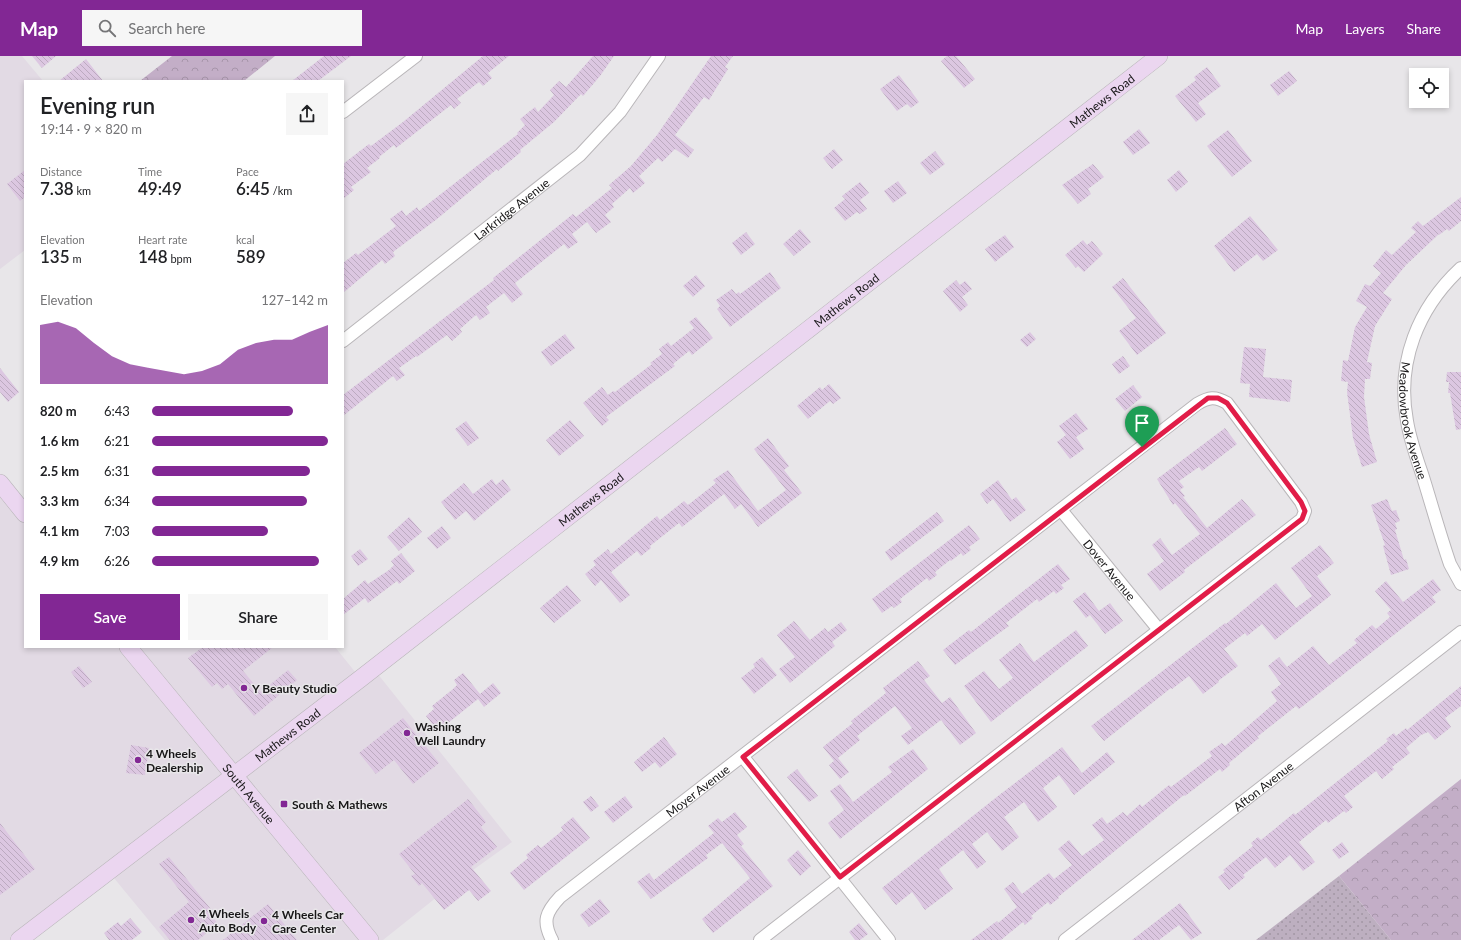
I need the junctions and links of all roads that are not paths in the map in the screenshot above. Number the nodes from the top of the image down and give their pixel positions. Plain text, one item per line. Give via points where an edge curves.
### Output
1 (416, 56) edge
2 (660, 56) edge
3 (1160, 56) edge
4 (344, 111) edge
5 (1461, 268) edge
6 (344, 340) edge
7 (0, 483) edge
8 (1061, 510) junction
9 (24, 513) edge
10 (1461, 584) edge
11 (1159, 630) junction
12 (1461, 632) edge
13 (129, 648) edge
14 (743, 757) junction
15 (233, 774) junction
16 (840, 877) junction
17 (19, 940) edge
18 (370, 940) edge
19 (552, 940) edge
20 (760, 940) edge
21 (889, 940) edge
22 (1065, 940) edge

1 - 4 street
2 - 6 street, Larkridge Avenue via 620,112 580,155
3 - 15 street, Mathews Road via 369,672
5 - 10 street, Meadowbrook Avenue via 1446,282 1420,319 1407,361 1404,391 1410,434 1450,564
7 - 9 street
8 - 11 street, Dover Avenue
8 - 11 street, Moyer Avenue via 1197,404 1208,398 1218,398 1227,403 1301,502 1305,511 1302,519
8 - 14 street, Moyer Avenue
11 - 16 street
12 - 22 street, Afton Avenue
13 - 15 street, South Avenue
14 - 16 street
14 - 19 street, Moyer Avenue via 560,897 546,916
15 - 17 street, Mathews Road
15 - 18 street, South Avenue
16 - 20 street
16 - 21 street

